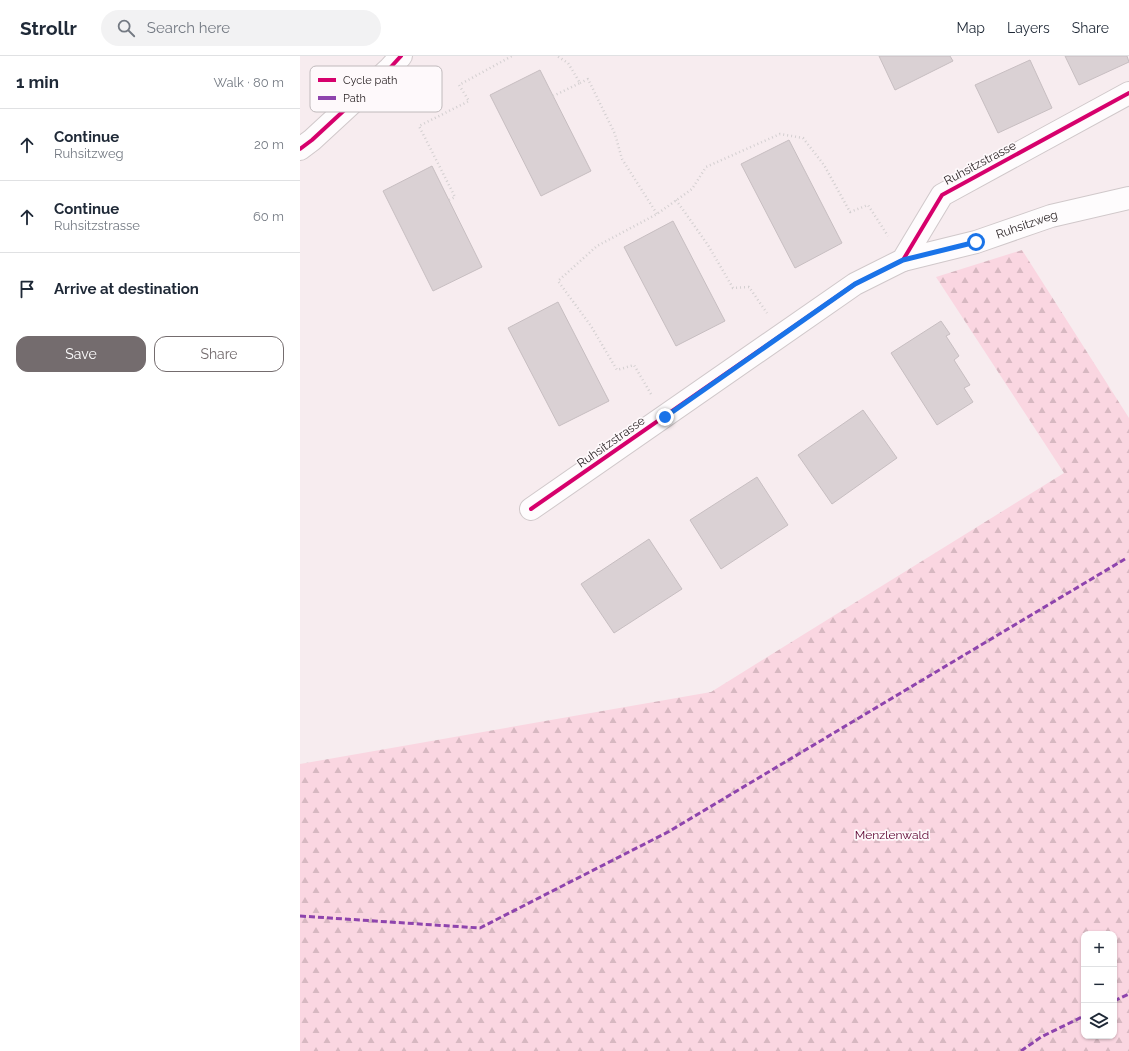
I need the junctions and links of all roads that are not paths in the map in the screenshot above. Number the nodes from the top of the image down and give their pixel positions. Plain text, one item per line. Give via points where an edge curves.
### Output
1 (401, 56) edge
2 (392, 66) edge
3 (1129, 93) edge
4 (342, 112) edge
5 (300, 149) edge
6 (1129, 198) edge
7 (903, 260) junction
8 (531, 509) dead end

1 - 2 street
3 - 7 street, Ruhsitzstrasse via 942,195
4 - 5 street
6 - 7 street, Ruhsitzweg via 1051,216 976,242
7 - 8 street, Ruhsitzstrasse via 855,284

